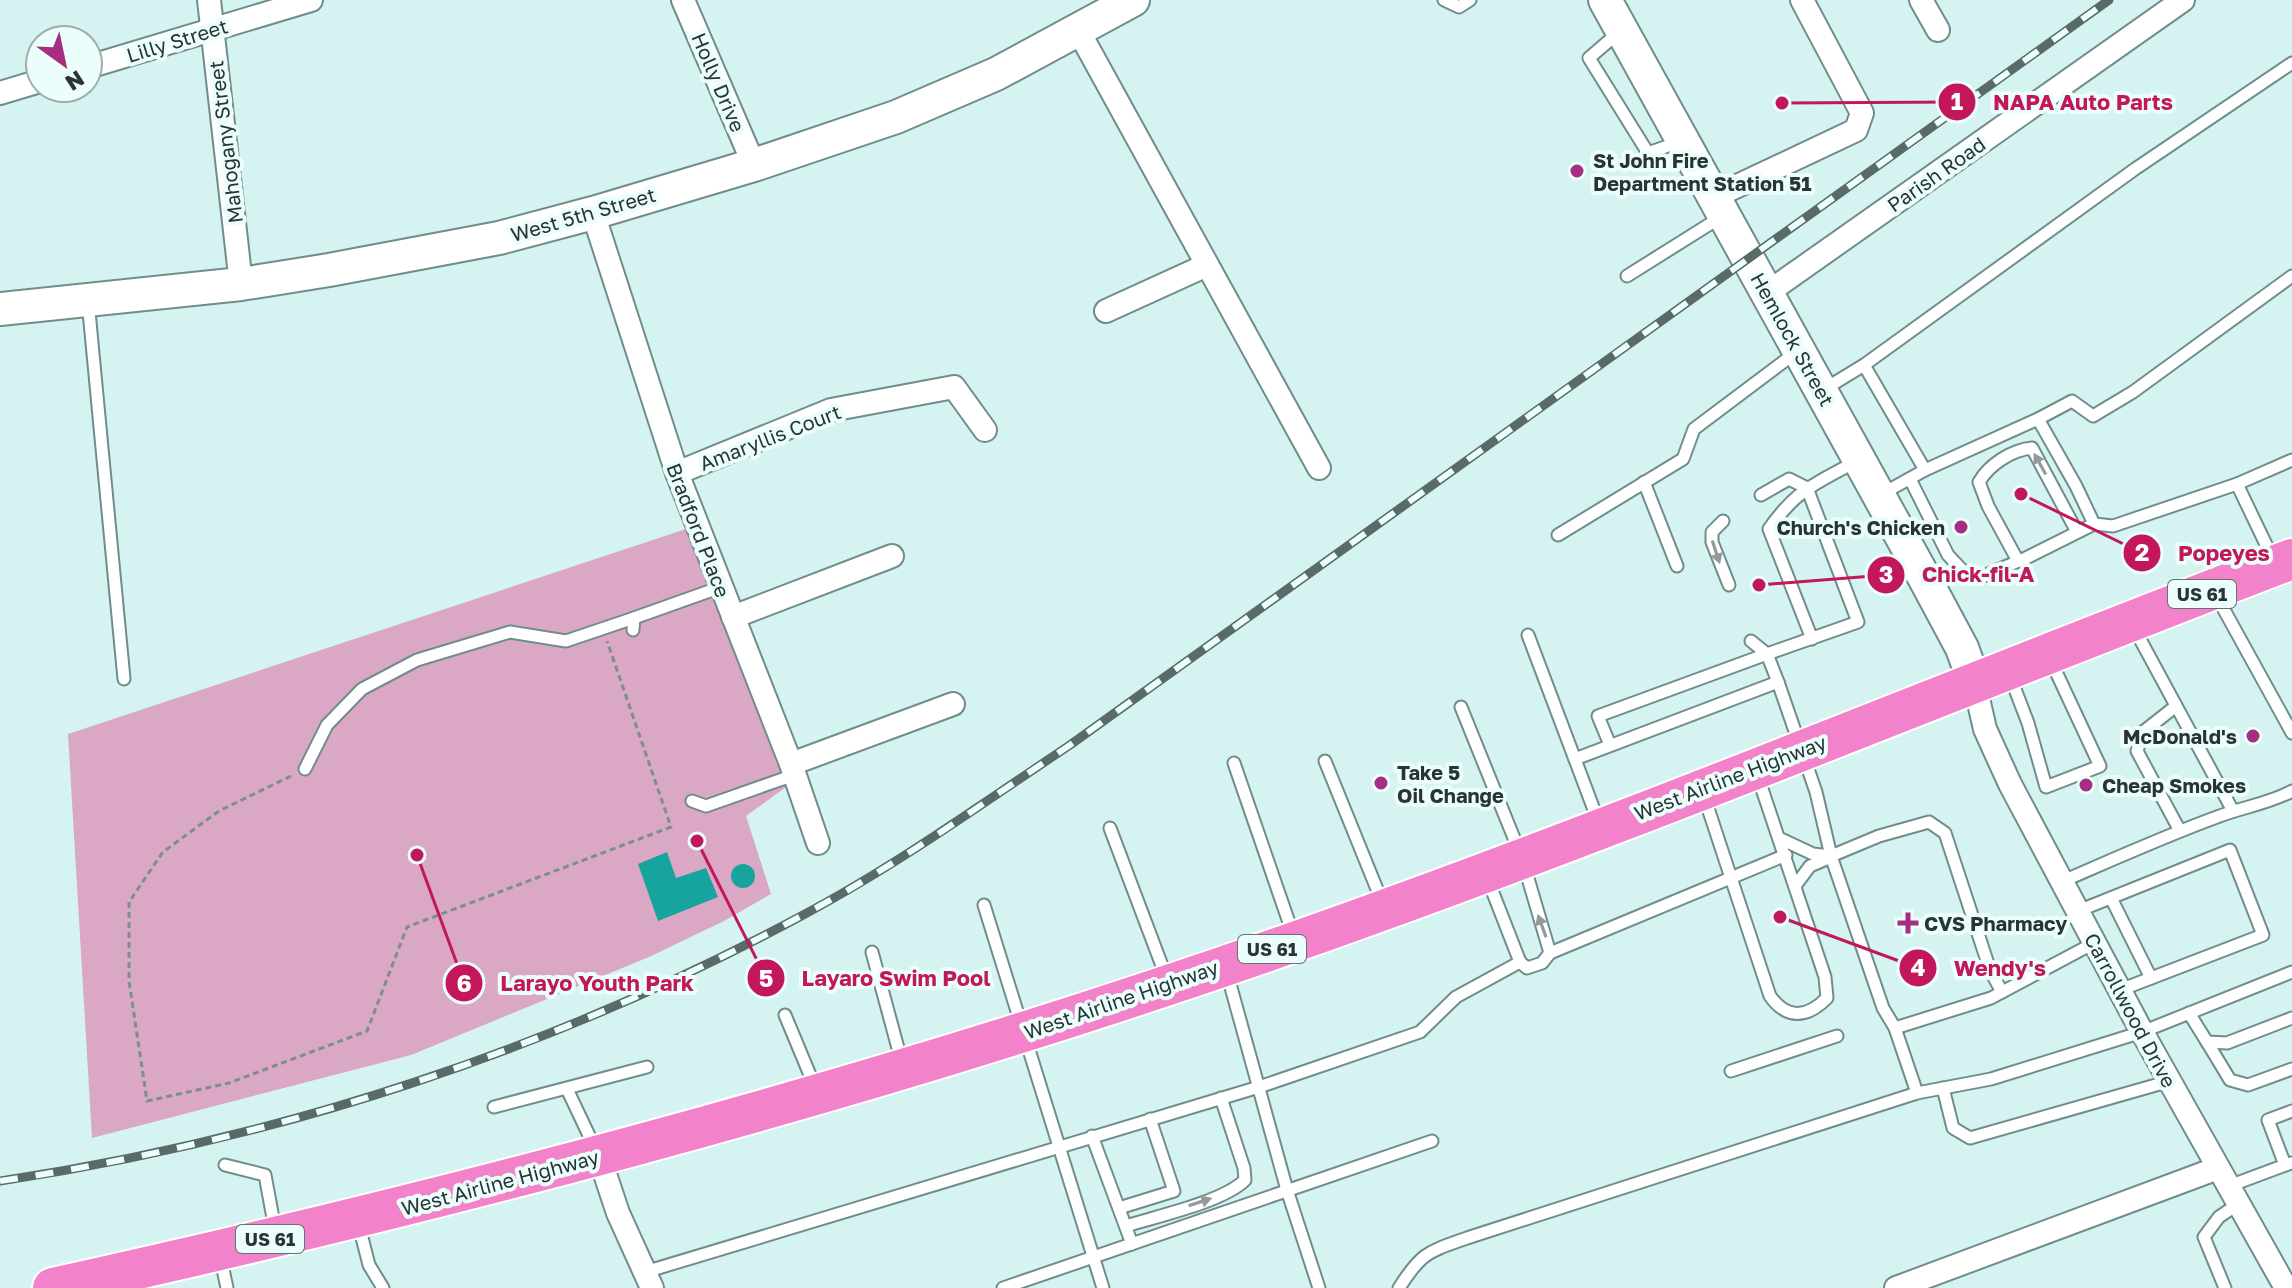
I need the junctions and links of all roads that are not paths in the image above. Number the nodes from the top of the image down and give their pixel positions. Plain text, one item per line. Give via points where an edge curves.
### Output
1 (209, 0) edge
2 (311, 0) edge
3 (683, 0) edge
4 (1133, 0) edge
5 (1444, 0) edge
6 (1470, 0) edge
7 (1605, 0) edge
8 (1802, 0) edge
9 (1921, 0) edge
10 (2183, 0) edge
11 (212, 30) junction
12 (1078, 30) junction
13 (1938, 30) dead end
14 (104, 62) edge
15 (2292, 63) edge
16 (24, 86) edge
17 (0, 93) edge
18 (754, 165) junction
19 (1719, 206) junction
20 (593, 213) junction
21 (1207, 265) junction
22 (1627, 276) dead end
23 (2292, 276) edge
24 (241, 284) junction
25 (1767, 293) junction
26 (88, 300) junction
27 (0, 309) edge
28 (1106, 311) dead end
29 (1798, 350) junction
30 (1864, 365) junction
31 (1821, 391) junction
32 (2038, 419) junction
33 (985, 430) dead end
34 (1860, 460) junction
35 (2292, 460) edge
36 (1319, 468) dead end
37 (1925, 470) junction
38 (677, 473) junction
39 (1910, 479) junction
40 (1644, 482) junction
41 (2237, 484) junction
42 (1807, 488) junction
43 (1761, 495) dead end
44 (1879, 496) junction
45 (1723, 521) dead end
46 (2094, 524) junction
47 (2077, 532) junction
48 (1558, 535) dead end
49 (892, 556) dead end
50 (2018, 561) junction
51 (2284, 562) edge
52 (1677, 566) dead end
53 (1729, 585) dead end
54 (721, 587) junction
55 (2213, 589) junction
56 (733, 617) junction
57 (2130, 621) junction
58 (1528, 635) dead end
59 (1812, 639) junction
60 (1751, 641) dead end
61 (2048, 653) junction
62 (1767, 654) junction
63 (1990, 675) junction
64 (124, 679) dead end
65 (1778, 682) junction
66 (953, 704) dead end
67 (2176, 706) junction
68 (1461, 707) dead end
69 (2292, 733) edge
70 (1610, 745) junction
71 (1802, 748) junction
72 (1575, 759) junction
73 (1325, 761) dead end
74 (1234, 763) dead end
75 (1754, 767) junction
76 (305, 769) road end
77 (793, 770) junction
78 (1702, 788) junction
79 (2292, 791) edge
80 (692, 801) dead end
81 (2233, 811) junction
82 (1110, 828) dead end
83 (1601, 828) junction
84 (2180, 831) junction
85 (1781, 839) junction
86 (818, 843) dead end
87 (1786, 855) junction
88 (1831, 856) junction
89 (1522, 858) junction
90 (1485, 873) junction
91 (1731, 876) junction
92 (2063, 881) junction
93 (1795, 886) junction
94 (2111, 898) junction
95 (984, 905) dead end
96 (1385, 908) junction
97 (2078, 911) junction
98 (1296, 941) junction
99 (2094, 943) junction
100 (872, 952) dead end
101 (1550, 953) junction
102 (1520, 962) junction
103 (1224, 965) junction
104 (2292, 972) edge
105 (2151, 978) junction
106 (1168, 984) junction
107 (2120, 990) junction
108 (2002, 992) junction
109 (2189, 1013) junction
110 (785, 1015) dead end
111 (2292, 1018) edge
112 (1895, 1028) junction
113 (1024, 1032) junction
114 (2142, 1032) junction
115 (1837, 1036) dead end
116 (2207, 1042) junction
117 (647, 1067) dead end
118 (903, 1068) junction
119 (2292, 1069) edge
120 (1731, 1071) dead end
121 (2170, 1081) junction
122 (1259, 1087) junction
123 (1943, 1088) junction
124 (567, 1089) junction
125 (1917, 1093) junction
126 (819, 1095) junction
127 (1221, 1098) junction
128 (494, 1107) dead end
129 (2292, 1111) edge
130 (1150, 1119) junction
131 (1092, 1136) junction
132 (1432, 1141) dead end
133 (1060, 1145) junction
134 (599, 1156) junction
135 (2289, 1164) edge
136 (225, 1165) dead end
137 (2229, 1186) junction
138 (1287, 1190) junction
139 (1119, 1208) junction
140 (357, 1219) junction
141 (1126, 1226) junction
142 (277, 1238) junction
143 (1132, 1244) junction
144 (1093, 1257) junction
145 (223, 1269) edge
146 (649, 1280) edge
147 (2287, 1283) edge
148 (66, 1287) edge
149 (383, 1288) edge
150 (1003, 1288) edge
151 (1103, 1288) edge
152 (1319, 1288) edge
153 (1399, 1288) edge
154 (1896, 1288) edge
155 (2225, 1288) edge

1 - 11 street, Mahogany Street
2 - 11 street, Lilly Street
3 - 18 street, Holly Drive
4 - 12 main road, West 5th Street
5 - 6 lane via 1459,7
7 - 19 main road, Hemlock Street
8 - 19 street via 1862,113 1856,130
9 - 13 street
10 - 25 street, Parish Road
11 - 14 street, Lilly Street
11 - 24 street, Mahogany Street
12 - 18 main road, West 5th Street via 942,98
12 - 21 street
15 - 30 lane
16 - 17 street
18 - 20 main road, West 5th Street
19 - 22 lane
19 - 25 main road, Hemlock Street
20 - 24 main road, West 5th Street via 499,238
20 - 38 street, Bradford Place
21 - 28 street
21 - 36 street
23 - 32 lane via 2093,416 2072,401
24 - 26 main road, West 5th Street
25 - 29 main road, Hemlock Street
26 - 27 main road, West 5th Street
26 - 64 lane
29 - 31 main road, Hemlock Street
29 - 40 lane via 1694,429 1683,459
30 - 31 lane
30 - 37 lane
31 - 34 main road, Hemlock Street
32 - 37 lane
32 - 46 lane
33 - 38 street, Amaryllis Court via 954,387 831,410
34 - 42 lane
34 - 44 main road, Hemlock Street
35 - 41 lane
37 - 39 lane
38 - 54 street, Bradford Place
39 - 44 lane
39 - 50 lane via 1948,555 1962,570 1981,577
40 - 48 lane
40 - 52 lane
41 - 46 lane via 2113,526
41 - 51 lane
42 - 43 lane via 1789,479
42 - 59 lane via 1786,504 1769,529
42 - 59 lane via 1858,622
44 - 63 main road, Hemlock Street via 1962,648
45 -> 53 lane via 1712,532 1712,542
46 - 47 lane
47 - 50 lane
47 -> 50 lane via 2032,448 2023,449 1987,468 1979,482
49 - 56 street
51 - 55 highway, West Airline Highway / US 61
54 - 56 street, Bradford Place
54 - 76 lane via 678,609 566,641 510,632 417,660 362,689 327,725
55 - 57 highway, West Airline Highway / US 61
55 - 69 lane
56 - 77 street, Bradford Place
57 - 61 highway, West Airline Highway / US 61
57 - 67 lane
58 - 72 lane
59 - 62 lane
60 - 62 lane
61 - 63 highway, West Airline Highway / US 61
61 - 63 lane via 2100,766 2046,787 2028,723
62 - 65 lane
62 - 70 lane via 1598,716
63 - 71 highway, West Airline Highway / US 61
63 - 92 street, Carrollwood Drive via 1985,729
65 - 70 lane
65 - 71 lane
66 - 77 street
67 - 81 lane
67 - 84 lane via 2143,732 2137,751
68 - 89 lane
70 - 72 lane
71 - 75 highway, West Airline Highway / US 61
71 - 88 lane
72 - 83 lane
73 - 96 lane
74 - 98 lane
75 - 78 highway, West Airline Highway / US 61
75 - 85 lane
77 - 80 lane via 706,806
77 - 86 street, Bradford Place
78 - 83 highway, West Airline Highway / US 61
78 - 91 lane
79 - 81 lane
81 - 84 lane
82 - 106 lane
83 - 89 highway, West Airline Highway / US 61
84 - 92 lane
85 - 87 lane
85 - 88 lane
87 - 91 lane
87 - 93 lane
88 - 93 lane via 1810,866
88 - 108 lane via 1929,822 1945,833
88 - 112 lane via 1883,1008
89 - 90 highway, West Airline Highway / US 61
101 -> 89 lane
90 - 96 highway, West Airline Highway / US 61
90 - 102 lane
91 - 93 lane via 1770,996 1779,1009 1793,1014 1816,1009 1827,998
91 - 101 lane
92 - 97 street, Carrollwood Drive
94 - 97 lane
94 - 105 lane
94 - 105 lane via 2230,850 2263,935
95 - 113 lane
96 - 98 highway, West Airline Highway / US 61
97 - 99 street, Carrollwood Drive
98 - 103 highway, West Airline Highway / US 61
99 - 107 street, Carrollwood Drive
99 - 108 lane
100 - 118 lane
101 - 102 lane via 1542,963 1527,968
102 - 122 lane via 1456,997 1420,1032
103 - 106 highway, West Airline Highway / US 61
103 - 122 lane
104 - 109 lane
105 - 107 lane
106 - 113 highway, West Airline Highway / US 61
107 - 114 street, Carrollwood Drive
108 - 112 lane
109 - 114 lane
109 - 116 lane
110 - 126 lane
111 - 116 lane via 2227,1043
112 - 125 lane
113 - 118 highway, West Airline Highway / US 61
113 - 133 lane
114 - 121 street, Carrollwood Drive
114 - 123 lane via 1991,1079
115 - 120 lane
116 - 119 lane via 2230,1080 2248,1085
117 - 124 lane
118 - 126 highway, West Airline Highway / US 61
121 - 123 lane via 1970,1138 1953,1128
121 - 137 street, Carrollwood Drive
122 - 127 lane
122 - 138 lane
123 - 125 lane
124 - 128 lane
124 - 134 lane
125 - 153 lane via 1462,1240 1414,1263
126 - 134 highway, West Airline Highway / US 61
127 - 130 lane
141 -> 127 lane via 1216,1197 1245,1180
129 - 135 lane via 2268,1120
130 - 131 lane
130 - 139 lane via 1174,1191
131 - 133 lane
131 - 139 lane
132 - 138 lane
133 - 144 lane
133 - 146 lane
134 - 140 highway, West Airline Highway / US 61
134 - 146 street
135 - 137 lane
136 - 142 lane via 265,1175
137 - 147 street, Carrollwood Drive
137 - 154 street
137 - 155 lane via 2219,1217 2204,1237
138 - 143 lane
138 - 152 lane
139 - 141 lane
140 - 142 highway, West Airline Highway / US 61
140 - 149 lane via 369,1265
141 - 143 lane
142 - 145 highway, West Airline Highway / US 61
143 - 144 lane
144 - 150 lane
144 - 151 lane
145 - 148 highway, West Airline Highway / US 61

